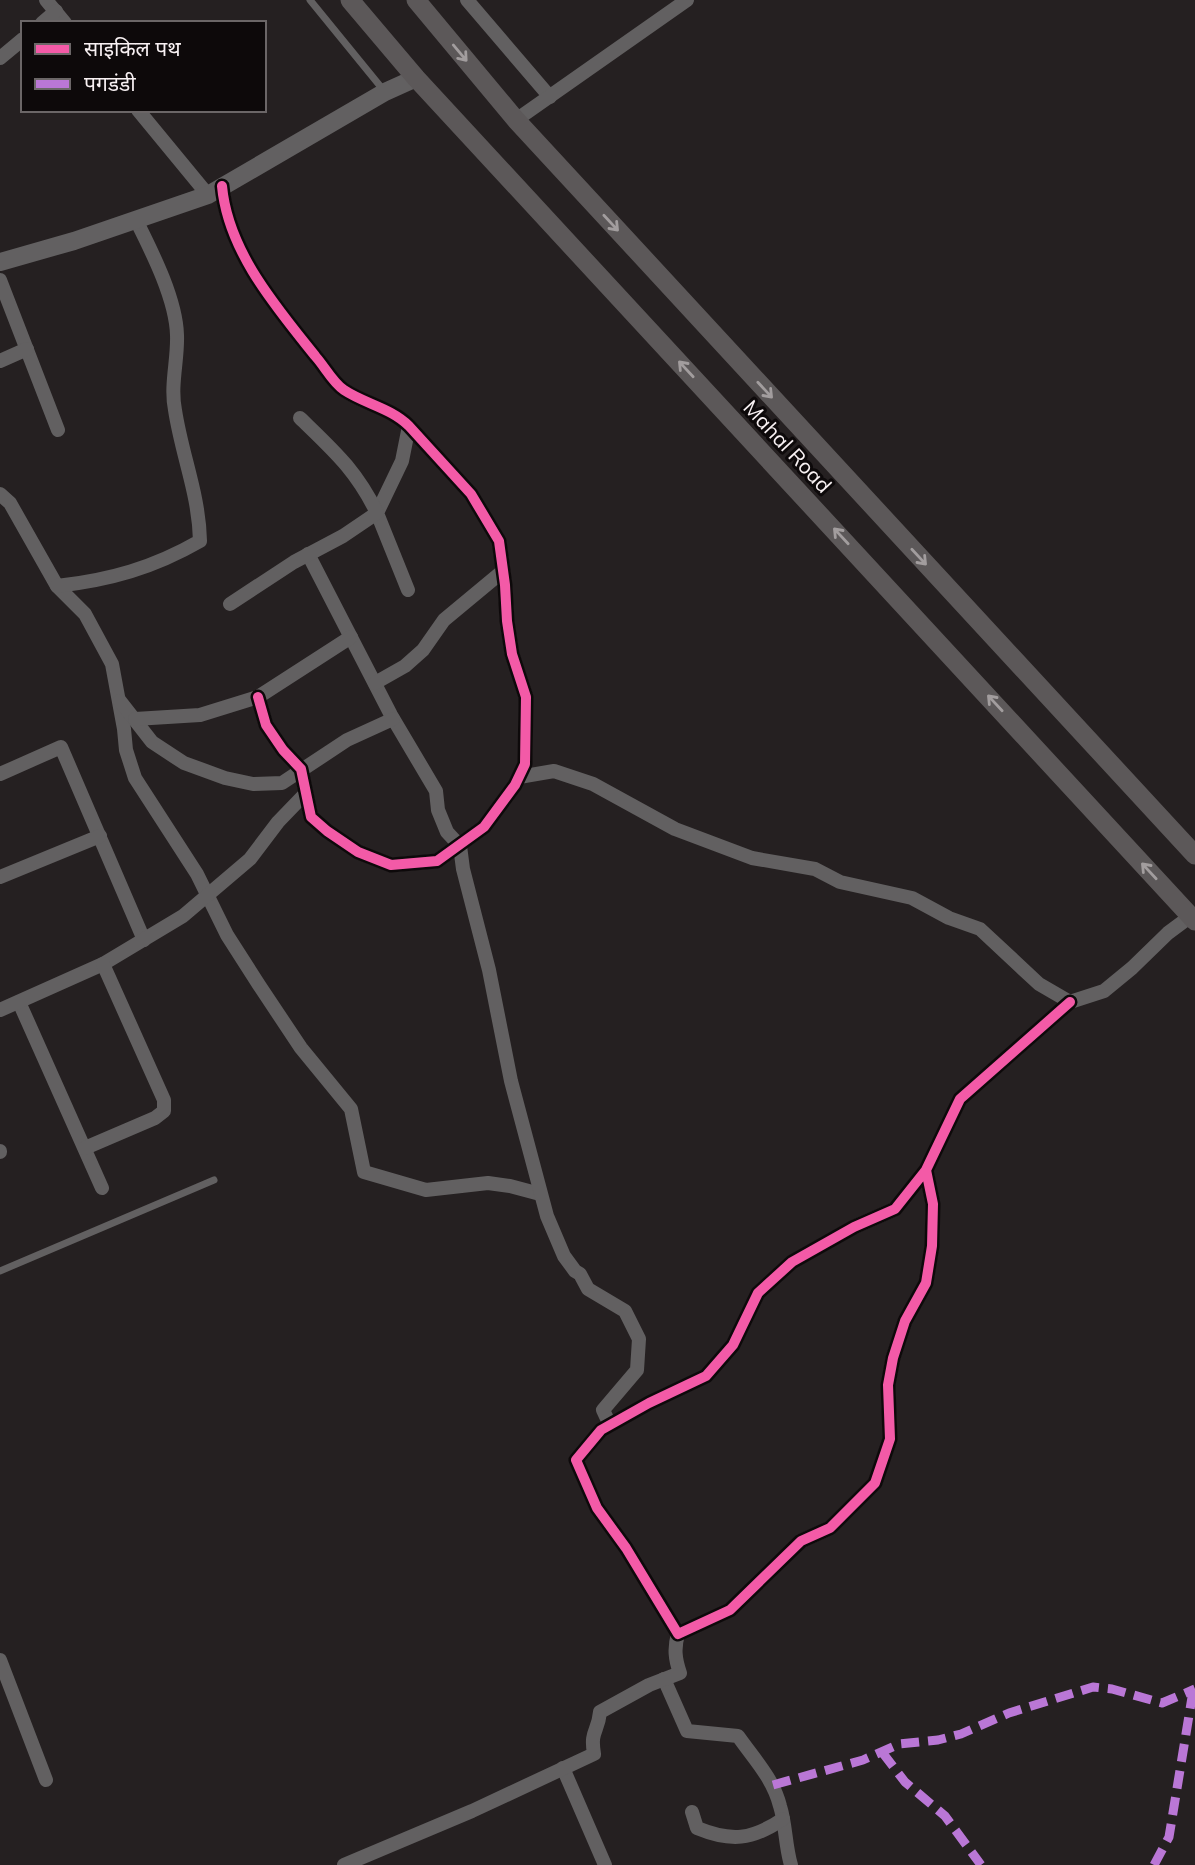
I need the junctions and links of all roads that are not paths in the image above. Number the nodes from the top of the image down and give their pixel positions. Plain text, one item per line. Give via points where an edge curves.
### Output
1 (310, 0) edge
2 (350, 0) edge
3 (416, 0) edge
4 (467, 0) edge
5 (687, 0) edge
6 (21, 41) edge
7 (0, 58) edge
8 (416, 78) junction
9 (385, 92) junction
10 (550, 97) junction
11 (140, 112) edge
12 (516, 120) junction
13 (215, 190) junction
14 (135, 220) junction
15 (0, 262) edge
16 (0, 280) edge
17 (27, 349) junction
18 (0, 361) edge
19 (300, 418) dead end
20 (409, 426) junction
21 (58, 430) dead end
22 (0, 495) edge
23 (377, 513) junction
24 (308, 554) junction
25 (503, 571) junction
26 (57, 586) junction
27 (408, 590) dead end
28 (230, 604) dead end
29 (351, 637) junction
30 (375, 682) junction
31 (258, 697) junction
32 (118, 698) junction
33 (135, 719) junction
34 (393, 719) junction
35 (301, 769) junction
36 (0, 774) edge
37 (519, 777) junction
38 (305, 794) junction
39 (100, 836) junction
40 (460, 846) junction
41 (1195, 855) edge
42 (0, 877) edge
43 (208, 897) junction
44 (1193, 919) edge
45 (144, 940) junction
46 (103, 964) junction
47 (19, 1002) junction
48 (1070, 1002) junction
49 (0, 1010) edge
50 (85, 1148) junction
51 (926, 1170) junction
52 (214, 1180) dead end
53 (102, 1188) dead end
54 (540, 1194) junction
55 (0, 1271) edge
56 (610, 1425) junction
57 (678, 1634) junction
58 (0, 1660) edge
59 (664, 1679) junction
60 (563, 1768) junction
61 (46, 1780) dead end
62 (692, 1812) dead end
63 (783, 1819) junction
64 (344, 1865) edge
65 (605, 1865) edge
66 (791, 1865) edge

1 - 9 lane
2 - 8 main road, Mahal Road
3 -> 12 main road, Mahal Road
4 - 10 street
5 - 10 street
6 - 7 street
8 - 9 street
44 -> 8 main road, Mahal Road
9 - 13 street
10 - 12 street
11 - 13 street
12 -> 41 main road, Mahal Road
13 - 14 street
13 - 20 street via 255,276 342,389
14 - 15 street
14 - 26 street via 166,288 177,334 174,408 200,514 200,541 142,570
16 - 17 street
17 - 18 street
17 - 21 street
19 - 23 street via 353,471
20 - 23 street via 401,461
20 - 25 street via 471,494 499,541
22 - 26 street via 10,503
23 - 24 street
23 - 27 street
24 - 28 street
24 - 29 street
25 - 30 street via 444,620 405,666
25 - 37 street via 512,654 527,697 525,764
26 - 32 street via 85,614 112,664
29 - 30 street
29 - 31 street
30 - 34 street
31 - 33 street via 200,715
31 - 35 street via 266,724
32 - 33 street
32 - 43 street via 135,778
33 - 35 street via 152,743 184,763 225,778 253,784 282,783
34 - 35 street via 347,740
34 - 40 street via 436,791 447,832
35 - 38 street
36 - 39 street via 61,747
37 - 40 street via 484,827
37 - 48 street via 554,771 593,784 675,829 752,859 815,869 840,882 912,898 980,929 1039,984
38 - 40 street via 311,817 327,831 358,852 391,865 437,861
38 - 43 street via 250,859
39 - 42 street
39 - 45 street
40 - 54 street
43 - 45 street
43 - 54 street via 227,935 301,1048 351,1109 364,1172 426,1190 488,1183
44 - 48 street via 1168,933 1104,991
45 - 46 street
46 - 47 street
46 - 50 street via 164,1100 164,1111
47 - 49 street
47 - 50 street
48 - 51 street via 960,1099
50 - 53 street
51 - 56 street via 895,1209 792,1262 758,1293 733,1345 706,1376
51 - 57 street via 933,1204 926,1283 905,1321 893,1358 888,1385 890,1439 875,1483 830,1528 802,1541 730,1610
52 - 55 lane
54 - 56 street via 564,1256 587,1289 625,1311 639,1339 637,1370 603,1410
56 - 57 street via 576,1460 597,1508
57 - 59 street via 675,1646 680,1673
58 - 61 street
59 - 60 street via 600,1712 592,1733 594,1754
59 - 63 street via 687,1731 738,1736 773,1785
60 - 64 street
60 - 65 street
62 - 63 street via 697,1828 716,1836 746,1838
63 - 66 street

